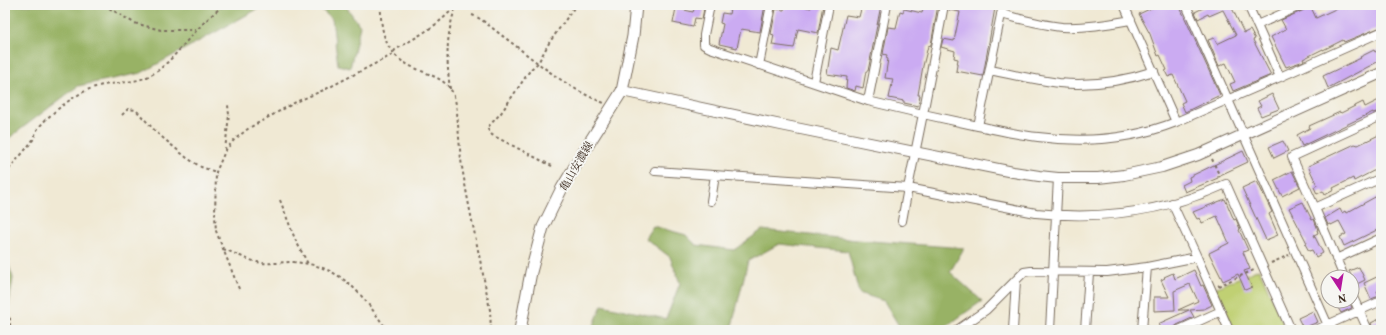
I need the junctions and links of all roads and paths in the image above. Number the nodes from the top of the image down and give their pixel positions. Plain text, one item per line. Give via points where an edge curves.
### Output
1 (104, 5) edge
2 (224, 5) edge
3 (381, 5) edge
4 (457, 5) edge
5 (576, 5) edge
6 (636, 5) edge
7 (710, 5) edge
8 (771, 5) edge
9 (829, 5) edge
10 (887, 5) edge
11 (944, 5) edge
12 (1003, 5) edge
13 (1124, 5) edge
14 (1186, 5) edge
15 (1248, 5) edge
16 (1302, 5) edge
17 (1001, 14) junction
18 (472, 15) dead end
19 (1131, 20) junction
20 (1257, 25) junction
21 (196, 30) junction
22 (1381, 32) edge
23 (393, 52) junction
24 (538, 63) junction
25 (759, 65) junction
26 (990, 70) junction
27 (1154, 71) junction
28 (1381, 73) edge
29 (1280, 76) junction
30 (814, 82) junction
31 (451, 90) junction
32 (622, 91) junction
33 (1228, 99) junction
34 (868, 100) junction
35 (228, 105) dead end
36 (612, 106) junction
37 (924, 114) junction
38 (122, 115) dead end
39 (1381, 116) edge
40 (1176, 122) junction
41 (978, 126) junction
42 (1243, 135) junction
43 (225, 151) junction
44 (915, 152) junction
45 (1212, 158) dead end
46 (552, 166) dead end
47 (654, 171) dead end
48 (216, 172) junction
49 (5, 174) edge
50 (715, 175) junction
51 (1058, 178) junction
52 (1381, 178) edge
53 (1224, 185) junction
54 (908, 188) junction
55 (280, 200) dead end
56 (711, 201) dead end
57 (1172, 203) junction
58 (1315, 208) junction
59 (1056, 215) junction
60 (902, 220) dead end
61 (1381, 238) edge
62 (223, 249) junction
63 (1290, 254) dead end
64 (1197, 257) junction
65 (1336, 259) junction
66 (308, 264) junction
67 (1262, 266) junction
68 (1147, 267) junction
69 (1340, 269) edge
70 (1052, 272) junction
71 (1089, 273) junction
72 (1016, 280) junction
73 (239, 289) dead end
74 (1211, 289) junction
75 (1381, 301) edge
76 (1221, 311) junction
77 (1359, 311) junction
78 (5, 313) edge
79 (1329, 327) edge
80 (10, 330) edge
81 (387, 330) edge
82 (491, 330) edge
83 (520, 330) edge
84 (957, 330) edge
85 (1013, 330) edge
86 (1050, 330) edge
87 (1086, 330) edge
88 (1142, 330) edge
89 (1179, 330) edge
90 (1229, 330) edge
91 (1291, 330) edge
92 (1316, 330) edge
93 (1368, 330) edge

1 - 21 path via 134,23 161,30
2 - 21 path
3 - 23 path via 381,27
4 - 23 path via 435,25
4 - 31 path via 450,24 448,41 447,65
5 - 24 path
6 - 32 main road, 亀山安濃線 via 633,36
7 - 25 street via 704,45
8 - 25 street
9 - 30 street
10 - 34 street
11 - 37 street
12 - 17 street
13 - 19 street
14 - 33 street
15 - 20 street
16 - 20 street
17 - 19 street via 1063,27 1104,25
17 - 26 street
18 - 24 path
19 - 27 street
20 - 29 street
21 - 49 path via 165,65 153,74 143,79 92,88 73,98 36,130 34,140
22 - 29 street
23 - 31 path via 406,63 442,81
23 - 43 path via 392,55 249,128
24 - 36 path via 584,94
24 - 46 path via 487,128 492,135
25 - 30 street
26 - 27 street via 1060,83 1097,83
26 - 41 street
27 - 40 street
28 - 42 street
29 - 33 street
30 - 34 street
31 - 82 path via 456,107 464,179 490,310
32 - 36 main road, 亀山安濃線
32 - 44 street
33 - 40 street
33 - 42 street
34 - 37 street
35 - 43 path
36 - 83 main road, 亀山安濃線 via 562,188 543,228
37 - 41 street
37 - 44 street
38 - 48 path via 128,110 136,110 187,158
39 - 58 street via 1292,157
40 - 41 street via 1120,137 1086,140 1037,137
42 - 51 street via 1186,160 1143,172 1098,178
42 - 79 street
43 - 48 path
44 - 51 street via 1013,172
44 - 54 street
45 - 53 path
47 - 50 street
48 - 62 path via 216,231
50 - 54 street
50 - 56 street
51 - 59 street
52 - 58 street
53 - 57 street
53 - 67 street via 1226,184
54 - 59 street via 1011,209
54 - 60 street
55 - 66 path
57 - 59 street via 1115,214
57 - 64 street
58 - 65 street
59 - 70 street
61 - 65 street
62 - 66 path via 259,262
62 - 73 path
63 - 67 path
64 - 68 street
64 - 74 street
65 - 69 street
66 - 81 path via 329,269 348,282
67 - 74 path
67 - 91 street
68 - 71 street
68 - 88 street
70 - 71 street
70 - 72 street via 1024,272
70 - 86 street
71 - 87 street
72 - 84 street via 986,310
72 - 85 street
74 - 76 street
75 - 77 street
76 - 89 street
76 - 90 street
77 - 79 street
77 - 93 street
78 - 80 path via 10,319
79 - 92 street

